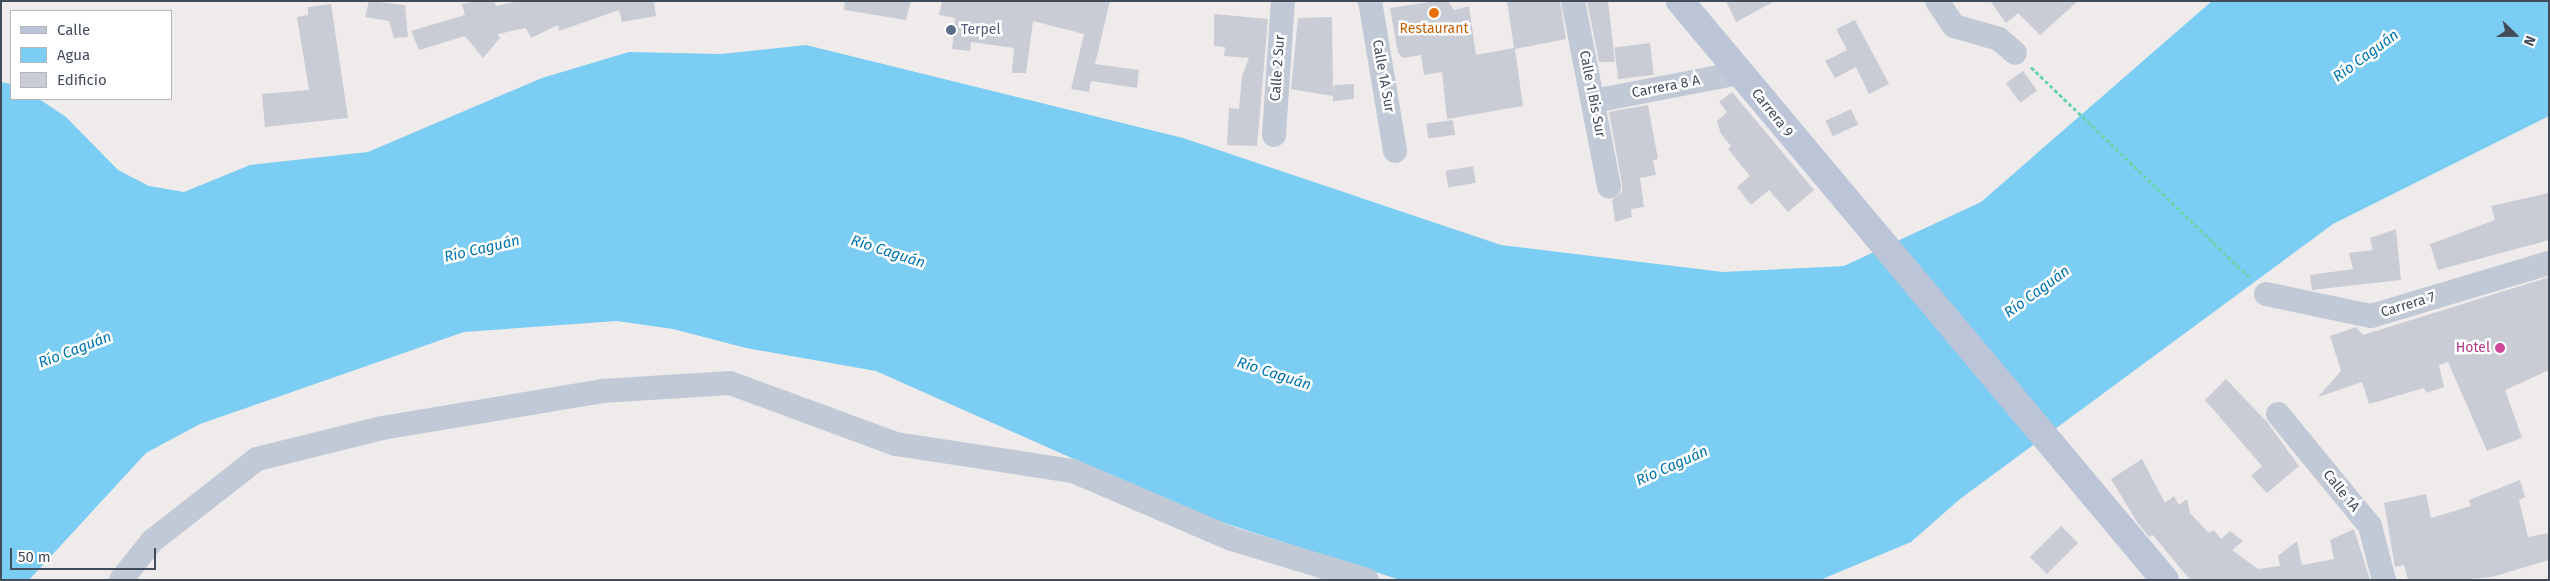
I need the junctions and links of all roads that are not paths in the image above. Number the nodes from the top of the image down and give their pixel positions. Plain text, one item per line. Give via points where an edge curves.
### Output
1 (1283, 1) edge
2 (1370, 1) edge
3 (1573, 1) edge
4 (1680, 1) edge
5 (1937, 1) edge
6 (2015, 53) road end
7 (1739, 73) junction
8 (1594, 101) junction
9 (1274, 135) dead end
10 (1395, 151) dead end
11 (1609, 187) dead end
12 (2549, 263) edge
13 (2266, 294) road end
14 (2278, 414) dead end
15 (120, 580) edge
16 (1367, 580) edge
17 (2165, 580) edge
18 (2384, 580) edge

1 - 9 street, Calle 2 Sur
2 - 10 street, Calle 1A Sur
3 - 8 street, Calle 1 Bis Sur
4 - 7 main road, Carrera 9
5 - 6 street via 1954,26 1999,39
7 - 8 street, Carrera 8 A
7 - 17 main road, Carrera 9 via 1864,226
8 - 11 street, Calle 1 Bis Sur
12 - 13 street, Carrera 7 via 2372,316
14 - 18 street, Calle 1A via 2370,526
15 - 16 street via 152,541 257,459 382,428 602,391 730,383 896,444 1073,471 1232,539

